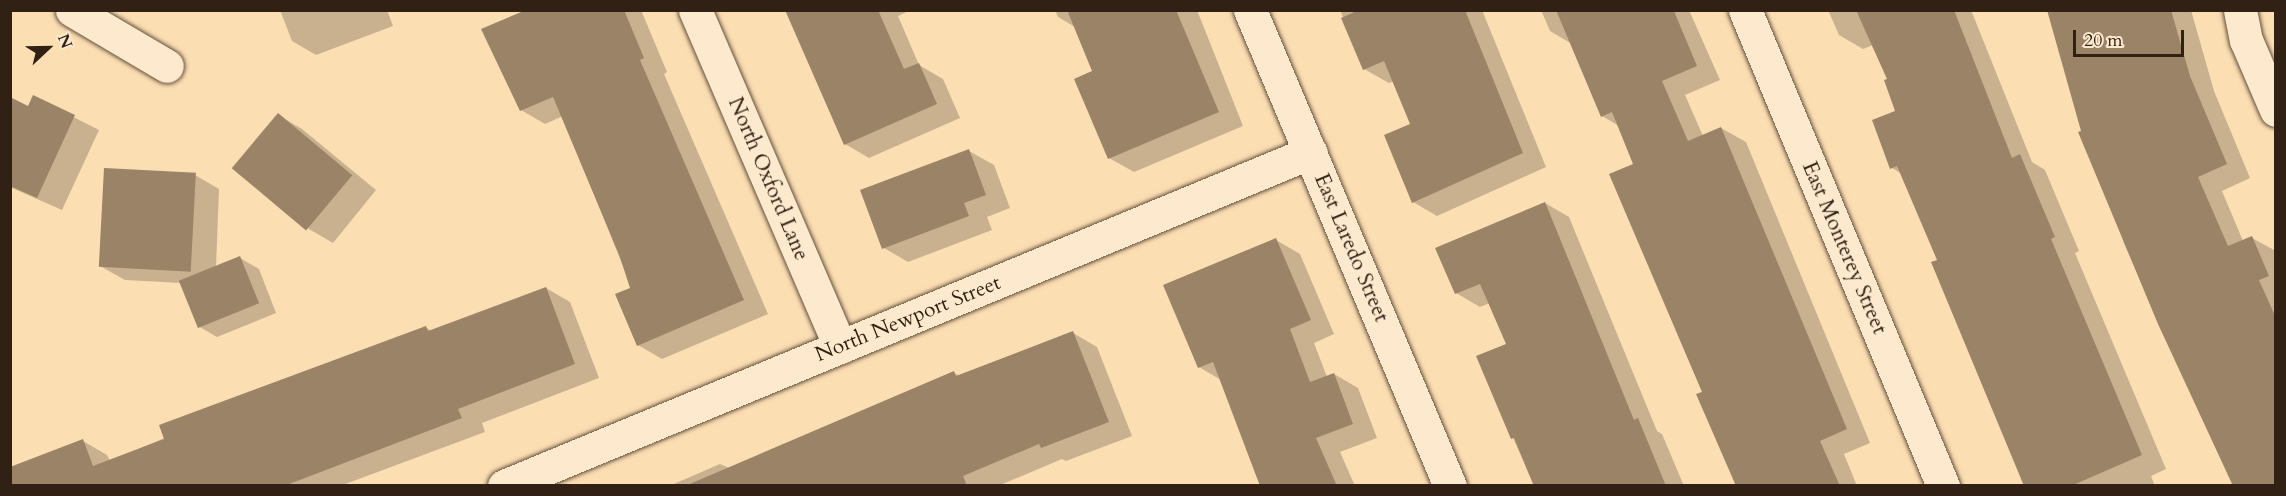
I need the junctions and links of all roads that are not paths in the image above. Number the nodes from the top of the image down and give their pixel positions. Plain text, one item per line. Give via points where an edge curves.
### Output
1 (72, 10) edge
2 (695, 10) edge
3 (1250, 10) edge
4 (1745, 10) edge
5 (2240, 10) edge
6 (167, 66) dead end
7 (2276, 110) edge
8 (1311, 152) junction
9 (840, 347) junction
10 (504, 486) edge
11 (1450, 486) edge
12 (1943, 486) edge

1 - 6 street
2 - 9 street, North Oxford Lane
3 - 8 street, East Laredo Street
4 - 12 street, East Monterey Street
5 - 7 street via 2246,40
8 - 9 street, North Newport Street
8 - 11 street, East Laredo Street
9 - 10 street, North Newport Street

